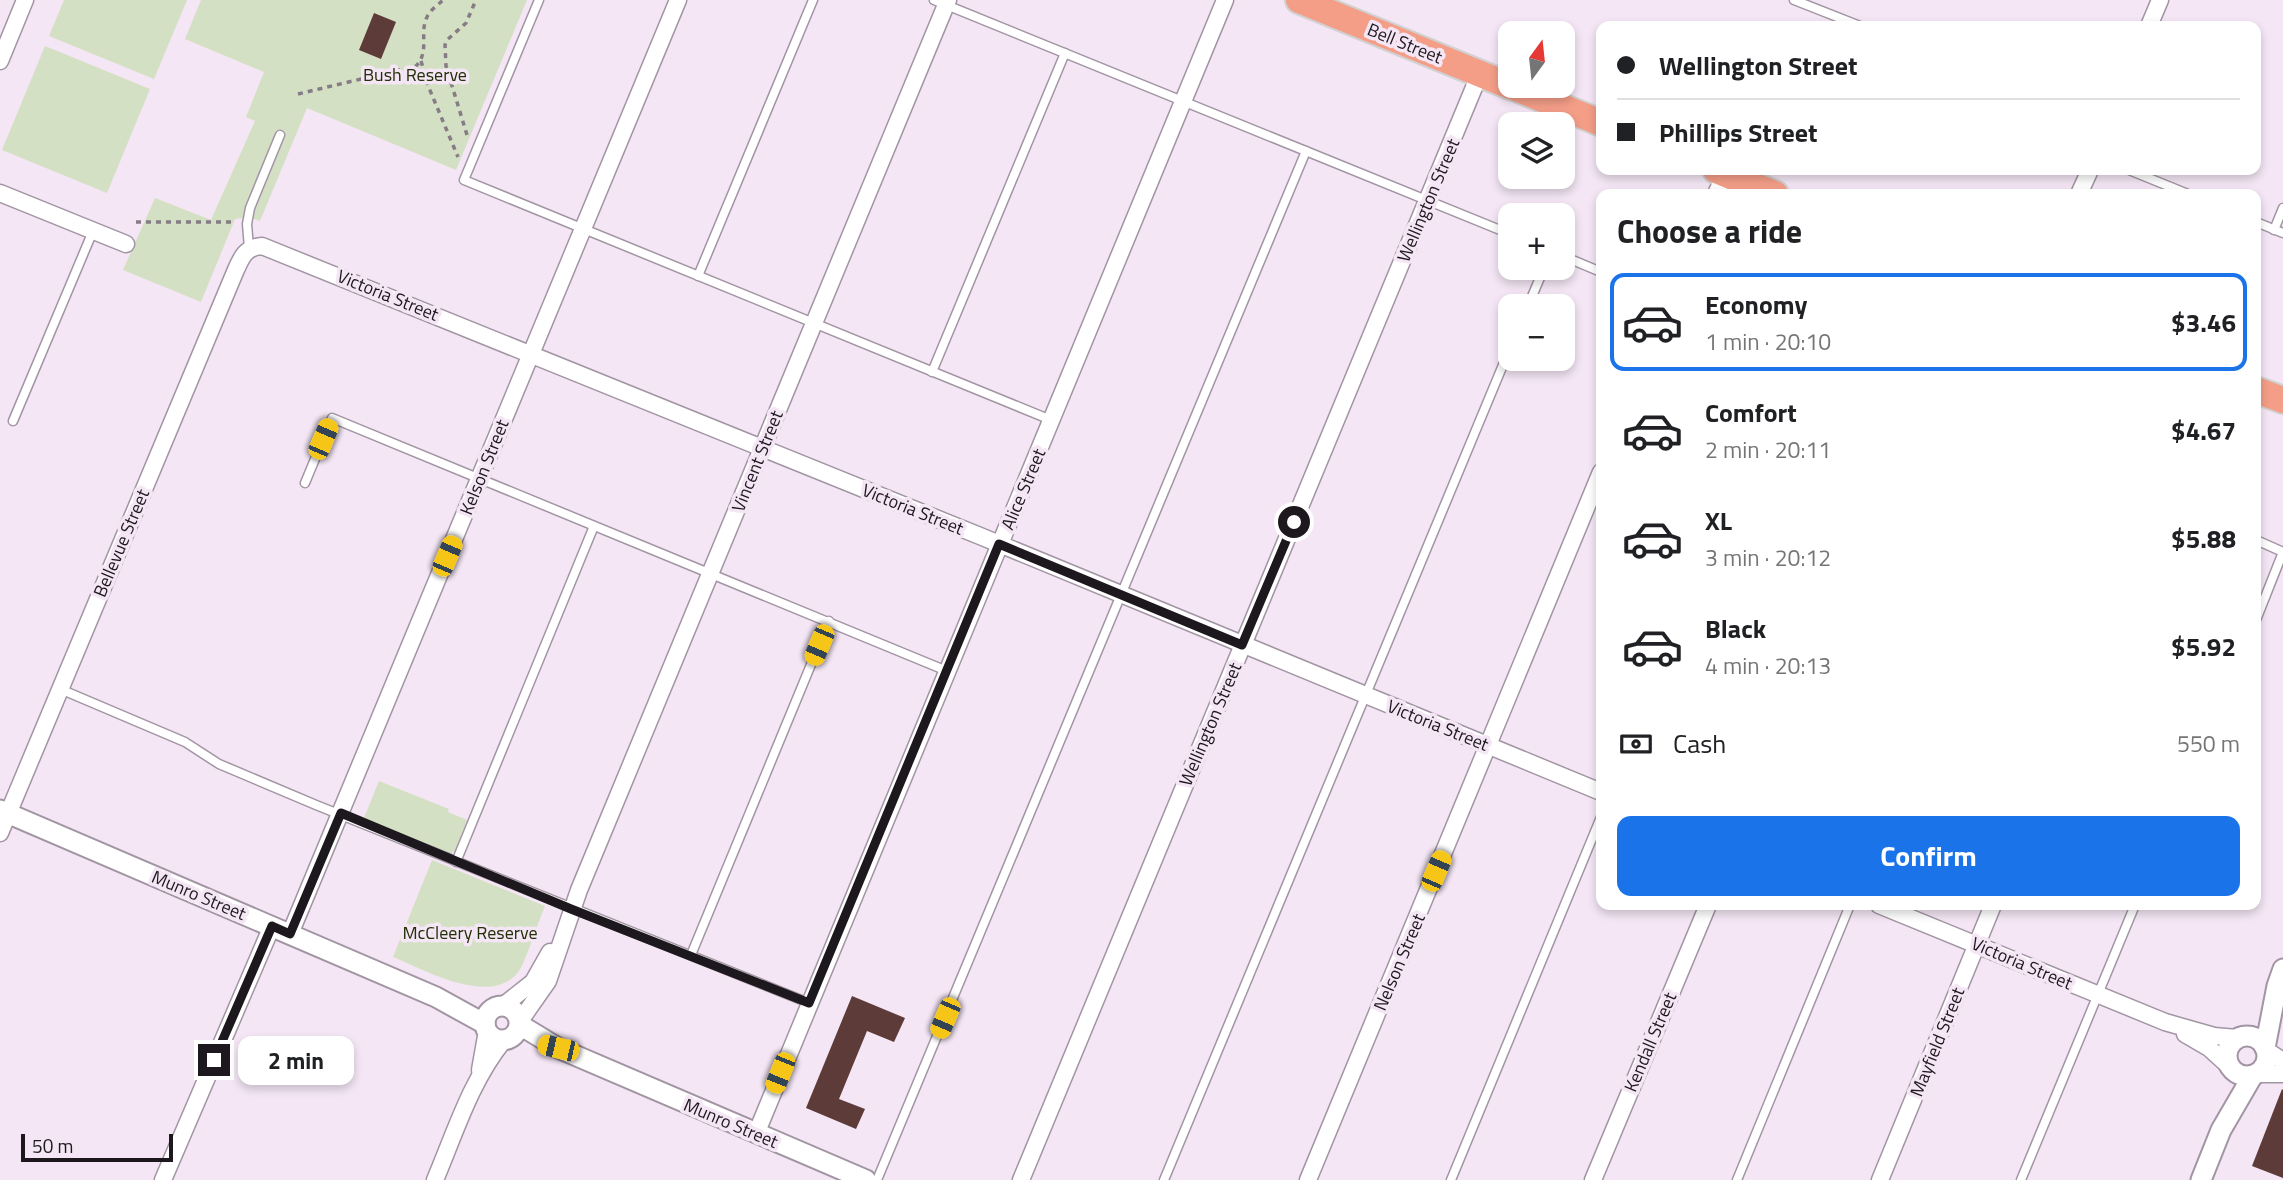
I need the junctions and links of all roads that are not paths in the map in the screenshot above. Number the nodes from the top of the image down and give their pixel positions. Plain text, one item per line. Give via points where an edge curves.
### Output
1 (25, 0) edge
2 (539, 0) edge
3 (678, 0) edge
4 (813, 0) edge
5 (1225, 0) edge
6 (1299, 0) edge
7 (1794, 0) edge
8 (2160, 0) edge
9 (943, 2) edge
10 (1847, 21) edge
11 (2151, 21) edge
12 (1065, 53) junction
13 (0, 61) edge
14 (1480, 73) junction
15 (1498, 81) edge
16 (1540, 98) edge
17 (1183, 101) junction
18 (1596, 121) edge
19 (280, 135) dead end
20 (1306, 151) junction
21 (2141, 175) edge
22 (1719, 179) edge
23 (1756, 189) edge
24 (2176, 189) edge
25 (0, 193) edge
26 (1427, 201) junction
27 (2283, 208) edge
28 (2261, 224) edge
29 (584, 229) junction
30 (1498, 229) edge
31 (93, 231) junction
32 (2279, 231) edge
33 (126, 244) dead end
34 (249, 248) junction
35 (1575, 261) edge
36 (1596, 270) edge
37 (698, 276) junction
38 (814, 323) junction
39 (530, 353) junction
40 (1500, 371) edge
41 (932, 372) junction
42 (2261, 392) edge
43 (2283, 401) edge
44 (13, 421) dead end
45 (1052, 421) junction
46 (762, 449) junction
47 (479, 479) junction
48 (305, 482) dead end
49 (1596, 484) edge
50 (594, 526) junction
51 (2261, 542) edge
52 (999, 544) junction
53 (2283, 552) edge
54 (2281, 568) edge
55 (711, 574) junction
56 (1121, 596) junction
57 (2261, 610) edge
58 (829, 621) junction
59 (1242, 645) junction
60 (947, 671) junction
61 (60, 689) junction
62 (1365, 695) junction
63 (1489, 745) junction
64 (1596, 791) edge
65 (4, 812) edge
66 (341, 813) junction
67 (1596, 829) edge
68 (0, 833) edge
69 (456, 862) junction
70 (1706, 910) edge
71 (1848, 910) edge
72 (1891, 910) edge
73 (1991, 910) edge
74 (2133, 910) edge
75 (569, 916) junction
76 (281, 930) junction
77 (1977, 945) junction
78 (691, 955) junction
79 (2280, 977) edge
80 (2097, 995) junction
81 (809, 1003) junction
82 (492, 1017) junction
83 (2165, 1022) junction
84 (514, 1031) junction
85 (2238, 1037) junction
86 (2266, 1049) junction
87 (2283, 1061) edge
88 (2231, 1068) junction
89 (2283, 1074) edge
90 (2254, 1075) junction
91 (478, 1079) junction
92 (2221, 1130) junction
93 (756, 1134) junction
94 (853, 1178) edge
95 (163, 1180) edge
96 (435, 1180) edge
97 (877, 1180) edge
98 (1021, 1180) edge
99 (1164, 1180) edge
100 (1308, 1180) edge
101 (1451, 1180) edge
102 (1593, 1180) edge
103 (1737, 1180) edge
104 (1880, 1180) edge
105 (2021, 1180) edge
106 (2201, 1180) edge

1 - 13 street
2 - 29 lane via 464,180
3 - 29 street, Kelson Street
4 - 37 lane
5 - 17 street, Alice Street
6 - 14 highway, Bell Street
7 - 10 lane
8 - 11 street
9 - 12 lane
9 - 38 street, Vincent Street
12 - 17 lane
12 - 41 lane
14 - 15 highway, Bell Street
14 - 26 street, Wellington Street
16 - 18 highway, Bell Street
17 - 20 lane
17 - 45 street, Alice Street
19 - 34 lane via 249,214
20 - 26 lane
20 - 56 lane
21 - 24 lane
22 - 23 highway
25 - 31 street
26 - 30 lane
26 - 59 street, Wellington Street
27 - 32 lane
28 - 32 lane
29 - 37 lane
29 - 39 street, Kelson Street
31 - 33 street
31 - 44 lane
34 - 39 street, Victoria Street via 270,247
34 - 61 street, Bellevue Street via 234,272
35 - 36 lane
37 - 38 lane
38 - 41 lane
38 - 46 street, Vincent Street
39 - 46 street, Victoria Street
39 - 47 street, Kelson Street
40 - 62 lane
41 - 45 lane
42 - 43 highway
45 - 52 street, Alice Street
46 - 52 street, Victoria Street
46 - 55 street, Vincent Street
47 - 48 lane via 332,418
47 - 50 lane
47 - 66 street, Kelson Street
49 - 63 street, Nelson Street
50 - 55 lane
50 - 69 lane
51 - 53 lane
52 - 56 street, Victoria Street
52 - 60 street, Alice Street
53 - 54 lane
54 - 57 lane
55 - 58 lane
55 - 75 street, Vincent Street
56 - 59 street, Victoria Street
56 - 97 lane
58 - 60 lane
58 - 78 lane
59 - 62 street, Victoria Street
59 - 98 street, Wellington Street
60 - 81 street, Alice Street
61 - 65 street, Bellevue Street
61 - 66 lane via 186,742 219,764
62 - 63 street, Victoria Street
62 - 99 lane
63 - 64 street, Victoria Street
63 - 100 street, Nelson Street
65 - 68 street, Bellevue Street
65 - 76 street, Munro Street
66 - 69 lane
66 - 76 street, Kelson Street
67 - 101 lane
69 - 75 lane
70 - 102 street, Kendall Street
71 - 103 lane
72 - 77 street, Victoria Street
73 - 77 street, Mayfield Street
74 - 80 lane
75 - 78 lane
75 - 82 street, Vincent Street via 533,982
75 - 84 street, Vincent Street via 548,981
76 - 82 street, Munro Street
76 - 95 street, Kelson Street
77 - 80 street, Victoria Street
77 - 104 street, Mayfield Street
78 - 81 lane
79 - 85 street via 2255,1019
79 - 86 street
80 - 83 street, Victoria Street
80 - 105 lane
81 - 93 street, Alice Street
82 - 84 street, Munro Street via 494,1038
82 - 84 street via 514,1010
82 - 91 street
83 - 85 street, Victoria Street via 2214,1036
83 - 88 street, Victoria Street via 2209,1048
84 - 91 street, Vincent Street
84 - 93 street, Munro Street
85 - 86 street via 2251,1036
85 - 88 street via 2228,1047
86 - 87 street
86 - 90 street via 2265,1065
88 - 90 street
88 - 92 street
89 - 90 street
90 - 92 street
91 - 96 street
92 - 106 street
93 - 94 street, Munro Street

